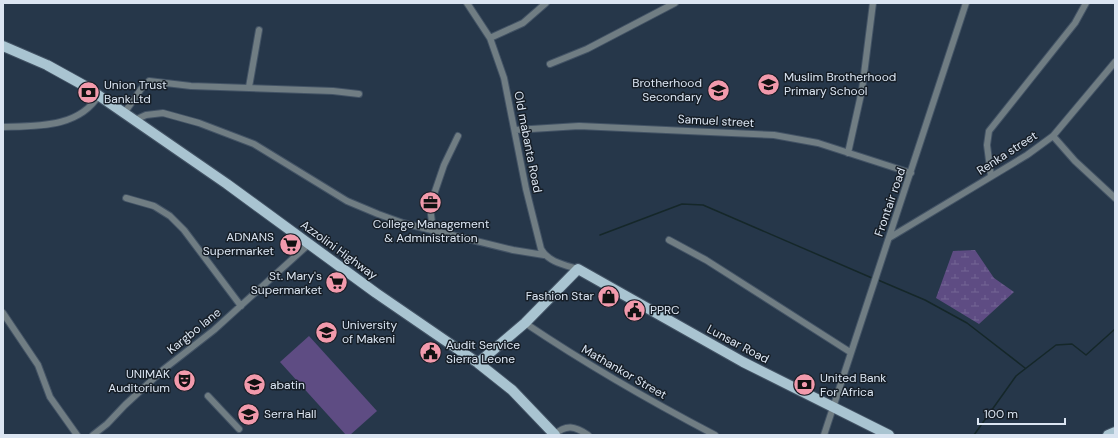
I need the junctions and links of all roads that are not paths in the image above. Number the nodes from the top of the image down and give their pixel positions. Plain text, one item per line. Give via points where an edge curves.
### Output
1 (467, 3) edge
2 (546, 3) edge
3 (675, 3) edge
4 (873, 3) edge
5 (966, 3) edge
6 (1086, 3) edge
7 (259, 30) dead end
8 (490, 38) junction
9 (3, 46) edge
10 (1115, 62) edge
11 (550, 64) dead end
12 (249, 87) junction
13 (359, 94) dead end
14 (99, 95) junction
15 (125, 112) junction
16 (135, 120) junction
17 (3, 127) edge
18 (515, 130) junction
19 (458, 136) dead end
20 (1053, 136) junction
21 (848, 153) junction
22 (911, 173) junction
23 (991, 176) junction
24 (126, 198) dead end
25 (1115, 198) edge
26 (433, 231) junction
27 (889, 238) junction
28 (670, 240) dead end
29 (309, 244) junction
30 (544, 255) junction
31 (578, 269) junction
32 (242, 306) junction
33 (3, 313) edge
34 (525, 323) junction
35 (850, 352) junction
36 (478, 363) junction
37 (208, 396) dead end
38 (832, 407) junction
39 (239, 429) dead end
40 (1115, 432) edge
41 (77, 435) edge
42 (93, 435) edge
43 (554, 435) edge
44 (588, 435) edge
45 (715, 435) edge
46 (824, 435) edge
47 (889, 435) edge
48 (1108, 435) edge

1 - 8 street, Old mabanta Road
2 - 8 street via 523,23
3 - 11 street via 587,50
4 - 21 street via 862,90
5 - 22 street, Frontair road
6 - 23 street via 1074,23 989,131 986,138
7 - 12 street
8 - 18 street, Old mabanta Road via 504,78
9 - 14 main road, Azzolini Highway via 47,65
10 - 20 street, Renka street
12 - 13 street
12 - 15 street via 191,86 149,81
14 - 15 main road, Azzolini Highway
14 - 17 street via 90,107 57,123
15 - 16 main road, Azzolini Highway
16 - 26 street via 154,113 163,113 229,134 276,156 347,201 403,223
16 - 29 main road, Azzolini Highway
18 - 21 street, Samuel street via 579,126 774,135 818,143
18 - 30 street, Old mabanta Road via 538,240
19 - 26 street via 441,173 430,206
20 - 23 street, Renka street
20 - 25 street via 1075,161
21 - 22 street, Samuel street
22 - 27 street, Frontair road
23 - 27 street, Renka street
24 - 32 street via 154,206 170,216 184,230
26 - 30 street
27 - 35 street, Frontair road
28 - 35 street via 706,260
29 - 32 street, Kargbo lane
29 - 36 main road, Azzolini Highway
30 - 31 street
31 - 34 main road
31 - 38 main road, Lunsar Road via 702,340
32 - 42 street, Kargbo lane via 164,369
33 - 41 street via 38,365 50,397
34 - 36 main road
34 - 45 street, Mathankor Street via 631,389
35 - 38 street, Frontair road
36 - 43 main road, Azzolini Highway via 512,390
37 - 39 street
38 - 46 street, Frontair road
38 - 47 main road, Lunsar Road
40 - 48 main road
43 - 44 street via 567,426

